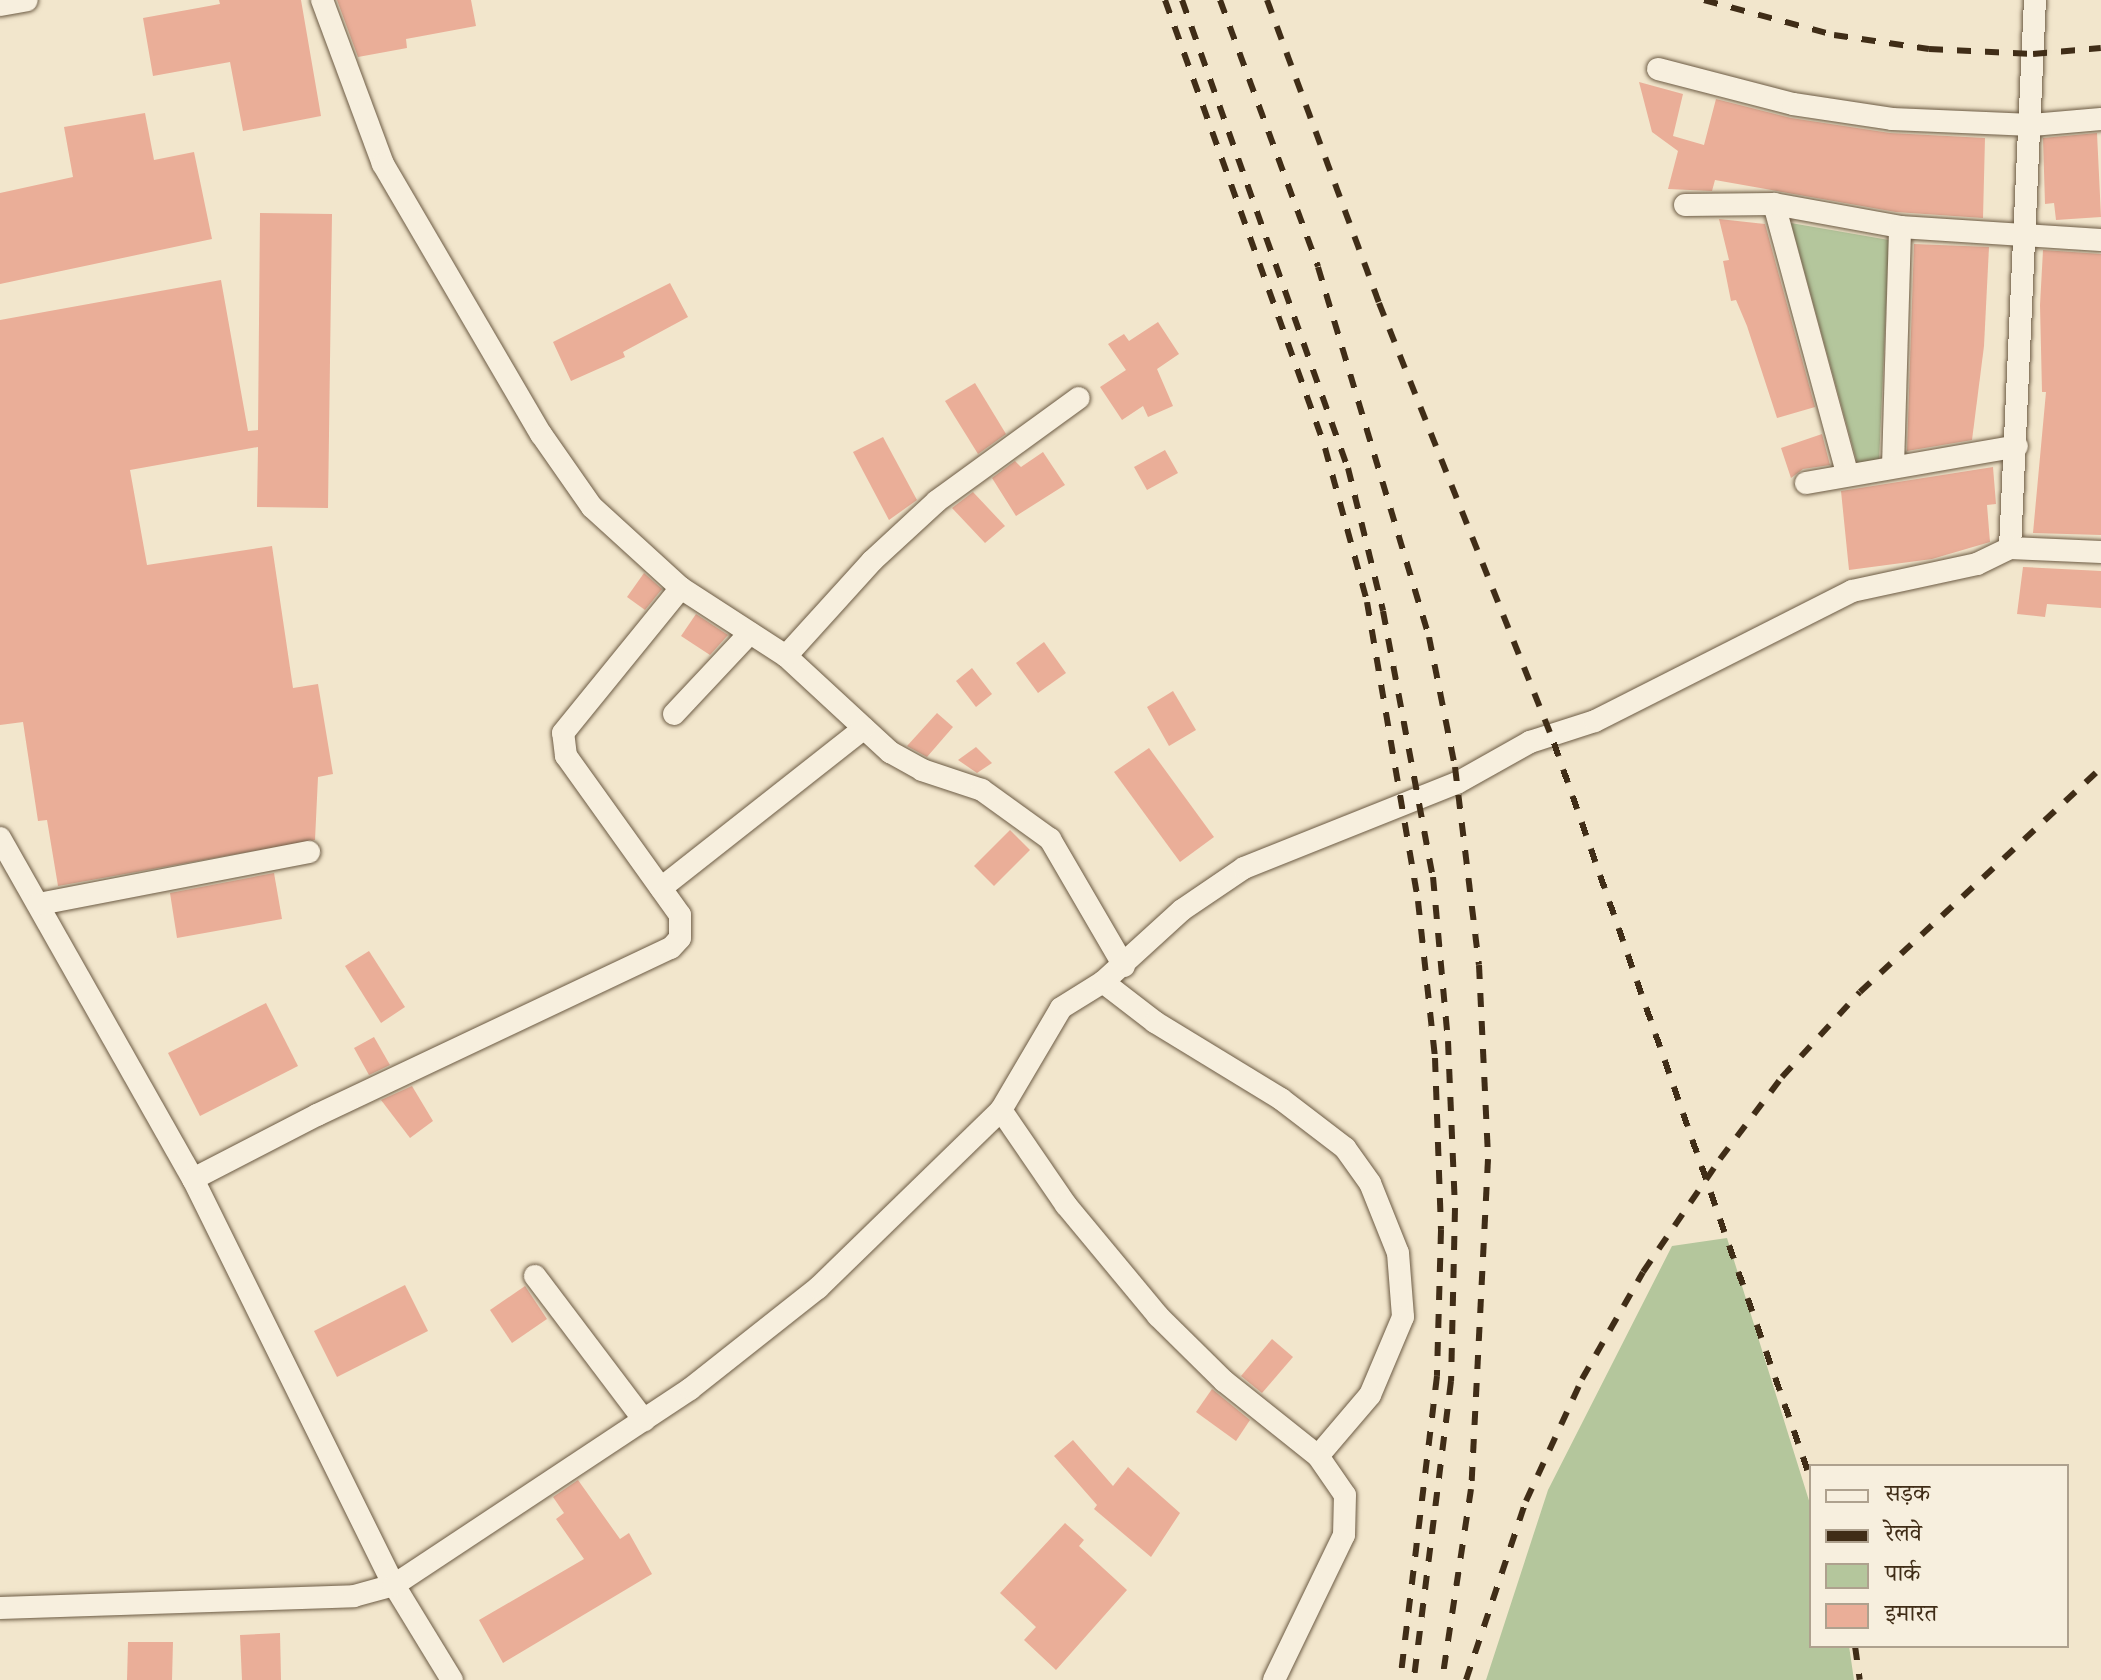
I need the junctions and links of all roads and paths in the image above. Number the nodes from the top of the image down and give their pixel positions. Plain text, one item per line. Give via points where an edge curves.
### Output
1 (27, 0) edge
2 (322, 0) edge
3 (2035, 0) edge
4 (0, 5) edge
5 (1658, 69) dead end
6 (2101, 119) edge
7 (2032, 125) junction
8 (1774, 204) junction
9 (1685, 205) dead end
10 (1900, 227) junction
11 (2026, 235) junction
12 (2101, 240) edge
13 (1079, 398) dead end
14 (2017, 446) junction
15 (1893, 466) junction
16 (1847, 473) junction
17 (1806, 483) dead end
18 (2010, 548) junction
19 (2101, 552) edge
20 (681, 588) junction
21 (750, 633) junction
22 (786, 656) junction
23 (674, 714) dead end
24 (864, 728) junction
25 (0, 838) edge
26 (309, 852) dead end
27 (661, 888) junction
28 (39, 904) junction
29 (1124, 966) junction
30 (1103, 982) junction
31 (1001, 1110) junction
32 (193, 1179) junction
33 (535, 1276) dead end
34 (644, 1420) junction
35 (1318, 1456) junction
36 (394, 1585) junction
37 (0, 1608) edge
38 (452, 1680) edge
39 (1274, 1680) edge

1 - 4 street
2 - 20 street via 383,164 541,434 592,507
3 - 7 street
5 - 7 street via 1793,104 1864,115
6 - 7 street
7 - 11 street
8 - 9 street
8 - 10 street
8 - 16 street
10 - 11 street
10 - 15 street
11 - 12 street
11 - 14 street
13 - 22 street via 937,501 872,561
14 - 15 street
14 - 18 street
15 - 16 street
16 - 17 street
18 - 19 street
18 - 29 street via 1977,564 1852,591 1595,721 1530,742 1457,783 1244,868 1182,910
20 - 21 street
20 - 27 street via 563,733 566,756
21 - 22 street
21 - 23 street
22 - 24 street
24 - 27 street
24 - 29 street via 905,762 982,790 1050,839
25 - 28 street
26 - 28 street
27 - 32 street via 682,926 671,948
28 - 32 street
29 - 30 street
30 - 31 street via 1061,1008 1048,1023
30 - 35 street via 1155,1022 1281,1099 1345,1148 1370,1183 1398,1253 1403,1317 1370,1395
31 - 34 street via 818,1288
31 - 35 street via 1066,1205 1158,1316 1224,1381
32 - 36 street
33 - 34 street
34 - 36 street
35 - 39 street via 1345,1495 1344,1535
36 - 37 street via 354,1596
36 - 38 street

